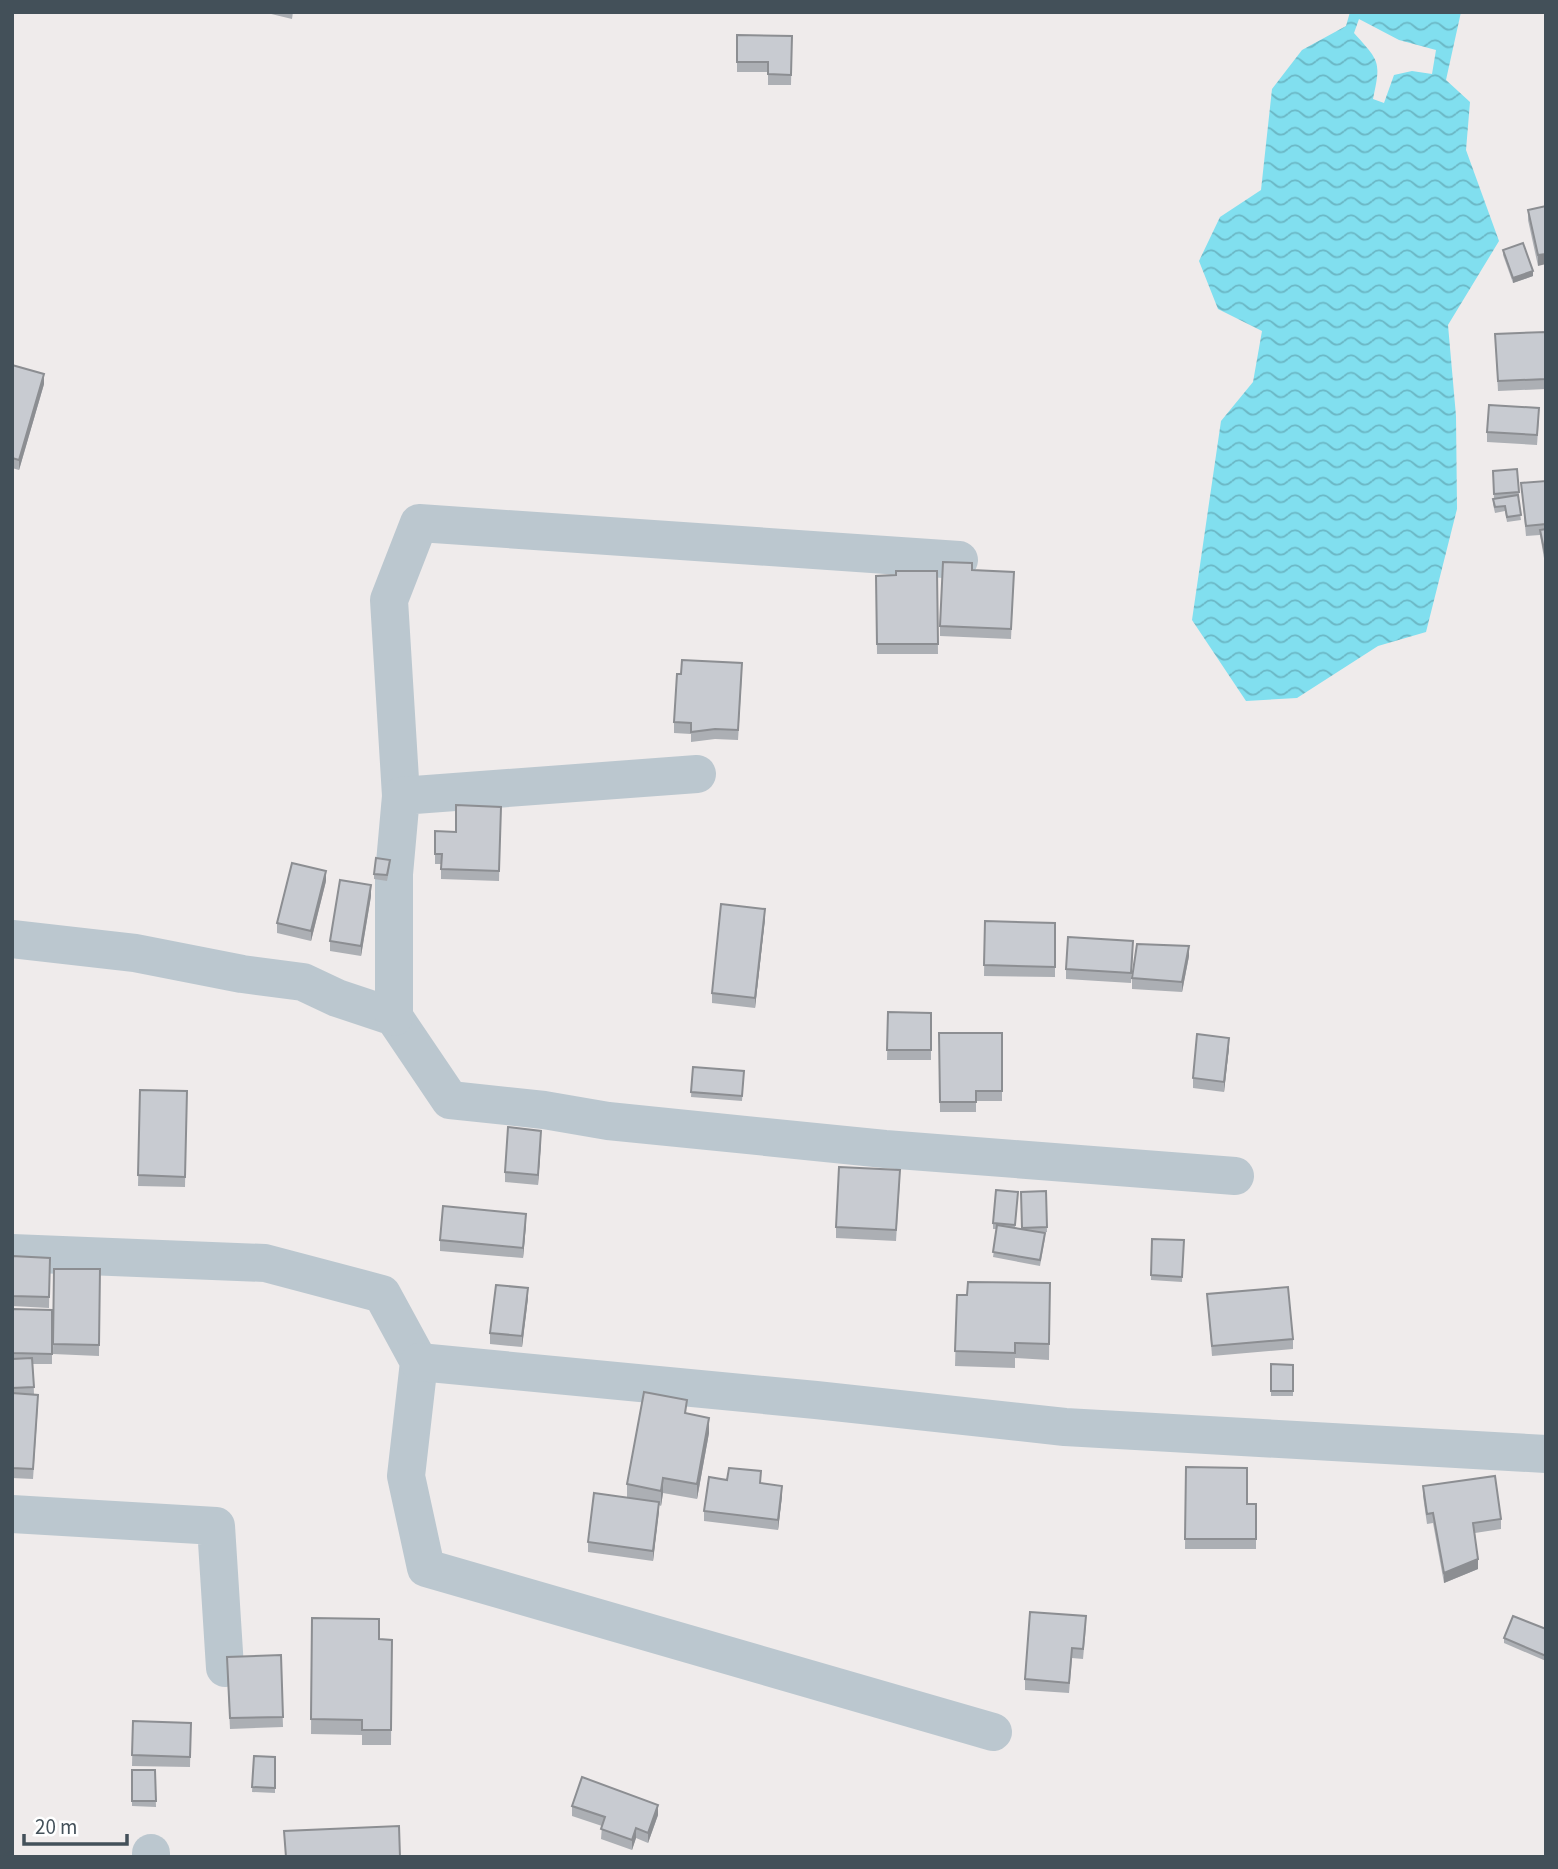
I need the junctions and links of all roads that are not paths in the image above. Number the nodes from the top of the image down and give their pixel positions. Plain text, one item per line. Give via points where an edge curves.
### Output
1 (959, 560) edge
2 (697, 774) dead end
3 (401, 796) junction
4 (12, 939) edge
5 (394, 1017) junction
6 (1235, 1176) dead end
7 (12, 1253) edge
8 (419, 1362) junction
9 (1546, 1454) edge
10 (12, 1514) edge
11 (225, 1668) edge
12 (993, 1732) dead end

1 - 3 street via 419,523 389,600
2 - 3 street
3 - 5 street via 394,874
4 - 5 street via 303,982
5 - 6 street via 450,1100 885,1149
7 - 8 street via 265,1264 382,1294
8 - 9 street via 1065,1427
8 - 12 street via 406,1476 426,1568
10 - 11 street via 216,1526

